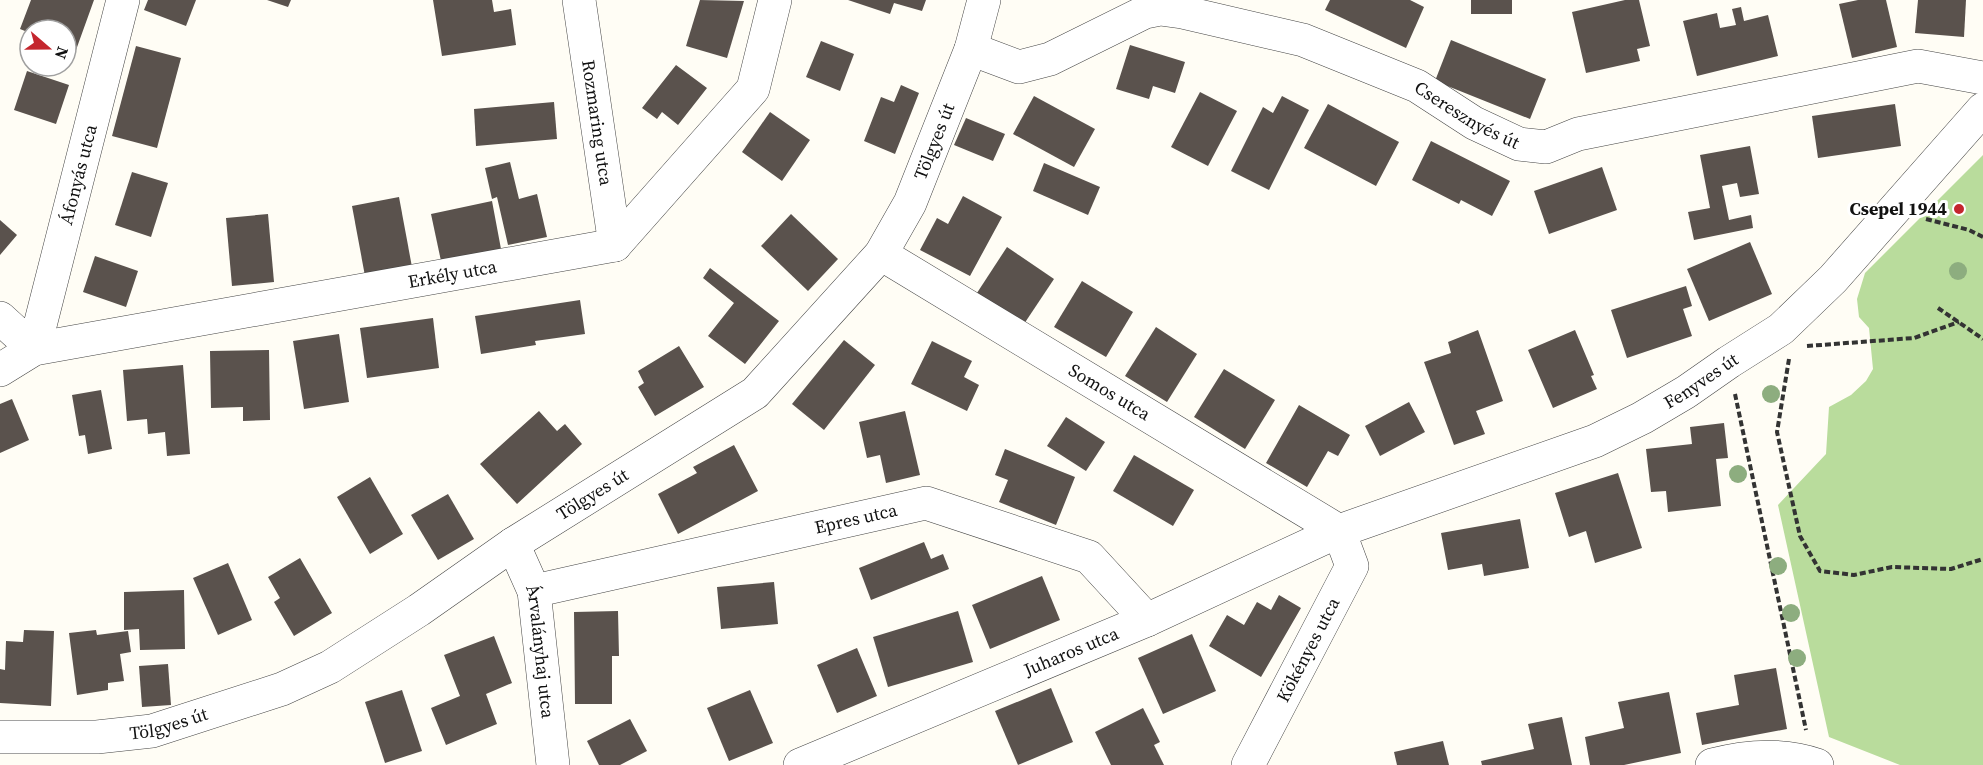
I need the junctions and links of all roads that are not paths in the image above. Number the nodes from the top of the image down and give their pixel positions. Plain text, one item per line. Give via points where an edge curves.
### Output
1 (123, 0) edge
2 (579, 0) edge
3 (775, 0) edge
4 (984, 0) edge
5 (970, 49) junction
6 (1983, 78) edge
7 (1983, 109) edge
8 (615, 245) junction
9 (881, 254) junction
10 (0, 318) edge
11 (34, 349) junction
12 (0, 370) edge
13 (1339, 531) junction
14 (513, 544) junction
15 (534, 591) junction
16 (1147, 620) junction
17 (0, 738) edge
18 (1814, 764) edge
19 (553, 765) edge
20 (800, 765) edge
21 (1248, 765) edge
22 (1712, 765) edge

1 - 11 street, Áfonyás utca
2 - 8 street, Rozmaring utca
3 - 8 street via 753,89
4 - 5 street, Tölgyes út
5 - 6 street, Cseresznyés út via 1019,67 1050,59 1145,12 1182,12 1303,40 1417,86 1497,135 1534,147 1546,147 1578,134 1918,66
5 - 9 street, Tölgyes út via 910,203
7 - 13 street, Fenyves út via 1833,279 1781,329 1669,402 1595,441
8 - 11 street, Erkély utca
9 - 13 street, Somos utca
9 - 14 street, Tölgyes út via 754,393
10 - 11 street
11 - 12 street, Erkély utca
13 - 16 street, Juharos utca
13 - 21 street, Kökényes utca via 1352,566
14 - 15 street, Árvalányhaj utca
14 - 17 street, Tölgyes út via 330,667 282,689 152,731 98,737
15 - 16 street, Epres utca via 926,503 1089,557
15 - 19 street, Árvalányhaj utca
16 - 20 street, Juharos utca
18 - 22 street via 1762,756

